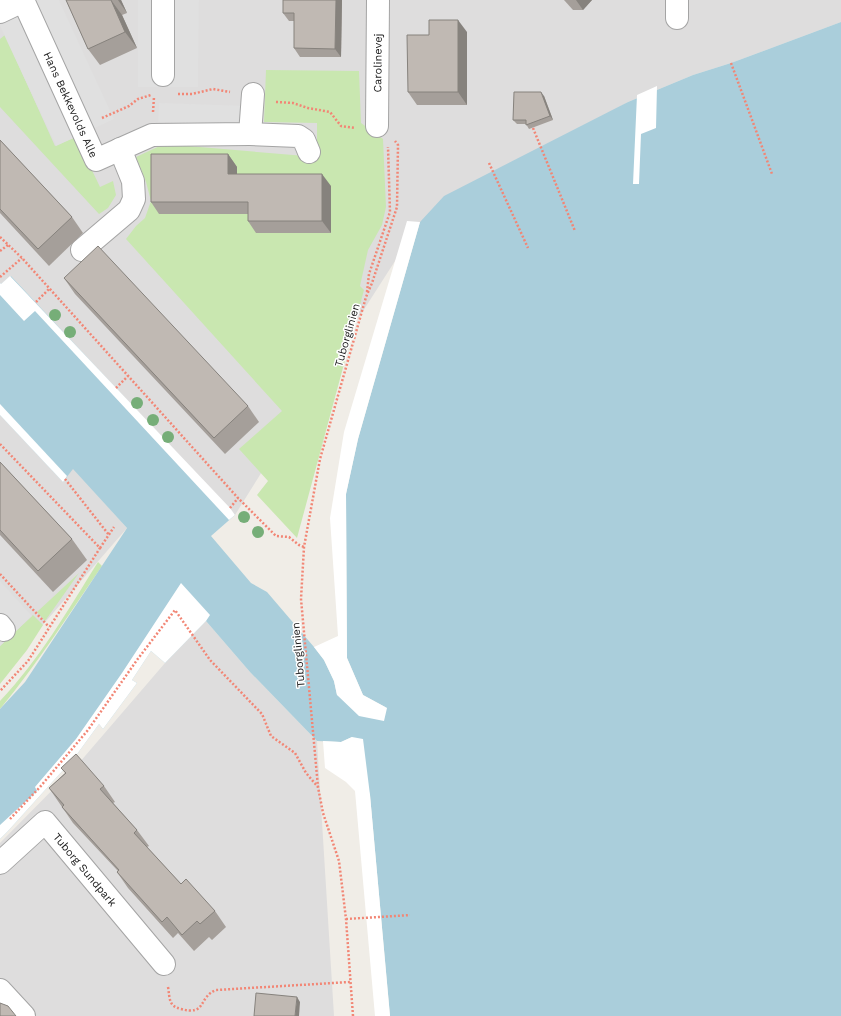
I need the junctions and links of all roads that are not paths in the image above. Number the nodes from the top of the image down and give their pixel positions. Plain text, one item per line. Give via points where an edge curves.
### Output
1 (23, 0) edge
2 (163, 0) edge
3 (378, 0) edge
4 (0, 12) edge
5 (163, 75) dead end
6 (253, 94) dead end
7 (376, 126) road end
8 (250, 134) junction
9 (120, 149) junction
10 (310, 152) dead end
11 (82, 250) dead end
12 (0, 864) edge
13 (164, 964) road end
14 (0, 990) edge
15 (24, 1016) edge

1 - 4 street
1 - 9 street, Hans Bekkevolds Alle via 96,160
2 - 5 street
3 - 7 street, Carolinevej
6 - 8 street
8 - 9 street, Hans Bekkevolds Alle via 152,135
8 - 10 street, Hans Bekkevolds Alle via 298,136 304,140
9 - 11 street via 133,181 134,199 129,210
12 - 13 street, Tuborg Sundpark via 45,822
14 - 15 street

